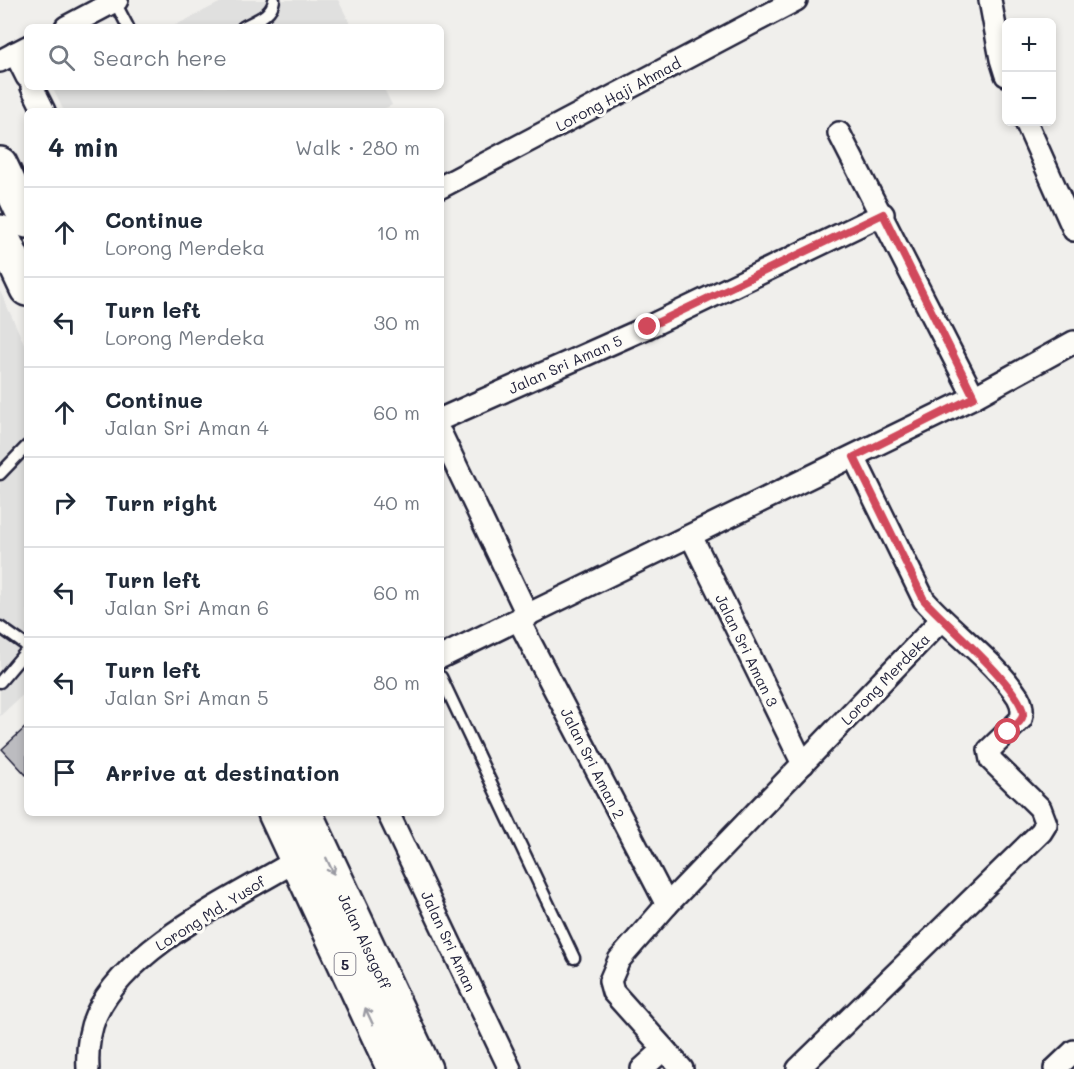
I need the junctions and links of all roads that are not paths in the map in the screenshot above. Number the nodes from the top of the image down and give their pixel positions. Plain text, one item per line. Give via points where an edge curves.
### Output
1 (274, 0) edge
2 (796, 0) edge
3 (990, 0) edge
4 (116, 1) edge
5 (72, 24) edge
6 (127, 24) edge
7 (248, 24) edge
8 (14, 54) edge
9 (24, 72) edge
10 (1005, 72) edge
11 (34, 90) edge
12 (42, 108) edge
13 (1028, 126) edge
14 (839, 133) dead end
15 (0, 164) edge
16 (444, 185) edge
17 (883, 214) junction
18 (1074, 230) edge
19 (8, 235) edge
20 (24, 280) edge
21 (1074, 342) edge
22 (974, 397) junction
23 (444, 417) edge
24 (444, 441) edge
25 (24, 449) edge
26 (854, 457) junction
27 (0, 474) edge
28 (691, 536) junction
29 (524, 618) junction
30 (941, 620) junction
31 (0, 627) edge
32 (24, 646) edge
33 (24, 652) edge
34 (444, 656) edge
35 (0, 682) edge
36 (444, 683) edge
37 (803, 764) junction
38 (276, 816) edge
39 (306, 816) edge
40 (389, 816) edge
41 (297, 860) junction
42 (667, 905) junction
43 (574, 958) dead end
44 (664, 1049) junction
45 (1074, 1051) edge
46 (88, 1069) edge
47 (394, 1069) edge
48 (426, 1069) edge
49 (510, 1069) edge
50 (642, 1069) edge
51 (682, 1069) edge
52 (798, 1069) edge
53 (1055, 1069) edge

1 - 7 lane via 268,13
2 - 16 street, Lorong Haji Ahmad
3 - 10 street
4 - 5 street
4 - 6 lane
8 - 9 street
11 - 12 street
13 - 18 street
14 - 17 street
15 - 19 highway
17 - 22 street
17 - 23 street, Jalan Sri Aman 5 via 648,327
19 - 20 highway
21 - 22 street
22 - 26 street
24 - 29 street, Jalan Sri Aman 2
25 - 27 lane
26 - 28 street
26 - 30 street via 924,600
28 - 29 street
28 - 37 street, Jalan Sri Aman 3
29 - 34 street
29 - 42 street, Jalan Sri Aman 2
30 - 37 street, Lorong Merdeka
30 - 52 street, Lorong Merdeka via 1019,699 1021,719 989,750 989,755 1040,808 1046,824
31 - 32 lane
33 - 35 lane
36 - 43 lane
37 - 42 street, Lorong Merdeka
38 - 41 highway, Jalan Alsagoff / 5
39 -> 48 highway, Jalan Alsagoff / 5
40 - 49 street, Jalan Sri Aman
41 - 46 street, Lorong Md. Yusof via 169,936 143,957 96,1014 90,1034
47 -> 41 highway, Jalan Alsagoff / 5
42 - 44 street, Lorong Merdeka via 619,960 610,981 613,992
44 - 50 street
44 - 51 street, Lorong Merdeka
45 - 53 street

